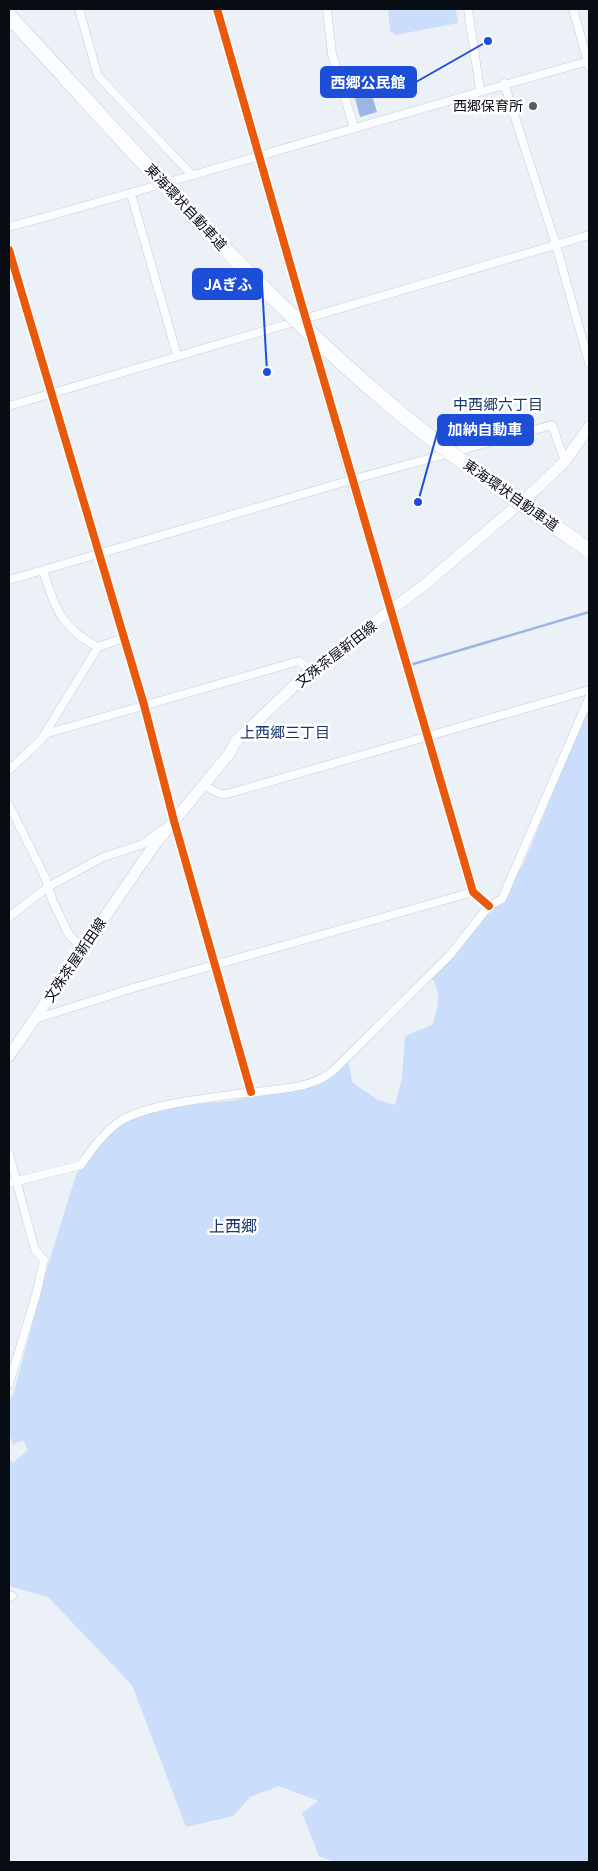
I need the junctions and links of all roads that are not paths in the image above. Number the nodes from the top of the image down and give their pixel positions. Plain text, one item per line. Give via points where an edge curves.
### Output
1 (78, 9) edge
2 (217, 9) edge
3 (327, 9) edge
4 (468, 9) edge
5 (573, 9) edge
6 (9, 16) edge
7 (589, 63) edge
8 (504, 83) junction
9 (480, 90) junction
10 (354, 128) junction
11 (258, 155) junction
12 (192, 175) junction
13 (131, 194) junction
14 (9, 227) edge
15 (589, 235) edge
16 (556, 245) junction
17 (9, 250) edge
18 (306, 319) junction
19 (177, 355) junction
20 (589, 364) edge
21 (51, 393) junction
22 (9, 406) edge
23 (589, 427) edge
24 (565, 461) junction
25 (351, 480) junction
26 (589, 550) edge
27 (99, 554) junction
28 (44, 570) junction
29 (9, 580) edge
30 (391, 611) junction
31 (124, 638) junction
32 (98, 647) junction
33 (311, 670) junction
34 (589, 690) edge
35 (589, 698) edge
36 (144, 705) junction
37 (45, 734) junction
38 (428, 736) junction
39 (9, 770) edge
40 (204, 786) junction
41 (9, 805) edge
42 (174, 821) junction
43 (48, 887) junction
44 (473, 892) junction
45 (489, 906) junction
46 (9, 917) edge
47 (83, 950) junction
48 (215, 964) junction
49 (35, 1018) junction
50 (9, 1056) edge
51 (251, 1092) junction
52 (9, 1154) edge
53 (13, 1182) edge
54 (18, 1356) junction
55 (9, 1358) edge
56 (9, 1384) edge

1 - 12 street via 98,76
2 - 11 street
3 - 10 street via 332,54
4 - 9 street
5 - 7 street
6 - 26 highway, 東海環状自動車道, bridge via 191,214 322,346 439,444
7 - 8 street
8 - 9 street
8 - 16 street
9 - 10 street
10 - 11 street
11 - 12 street
11 - 18 street
12 - 13 street
13 - 14 street
13 - 19 street
15 - 16 street
16 - 18 street
16 - 20 street
17 - 21 street
18 - 19 street
18 - 25 street
19 - 21 street
21 - 22 street
21 - 27 street
23 - 24 main road, 文殊茶屋新田線
24 - 25 street via 552,425
24 - 30 main road, 文殊茶屋新田線
25 - 27 street
25 - 30 street
27 - 28 street
27 - 31 street
28 - 29 street
28 - 32 street via 65,624
30 - 33 main road, 文殊茶屋新田線
30 - 38 street
31 - 32 street
31 - 36 street
32 - 37 street
33 - 36 street via 299,661
33 - 40 main road, 文殊茶屋新田線 via 236,742
34 - 38 street
35 - 45 street via 502,899
36 - 37 street
36 - 42 street
37 - 39 street
38 - 40 street via 227,794
38 - 44 street
40 - 42 main road, 文殊茶屋新田線
41 - 43 street
42 - 43 street via 143,844 100,858
42 - 47 main road, 文殊茶屋新田線
42 - 48 street
43 - 46 street
43 - 47 street via 68,932
44 - 45 street
44 - 48 street
45 - 51 street via 450,955 322,1080 297,1088
47 - 49 main road, 文殊茶屋新田線
48 - 49 street
48 - 51 street
49 - 50 main road, 文殊茶屋新田線
51 - 53 street via 179,1103 132,1115 118,1122 81,1165
52 - 53 street
53 - 54 street via 35,1250 44,1260
54 - 55 street
54 - 56 street

